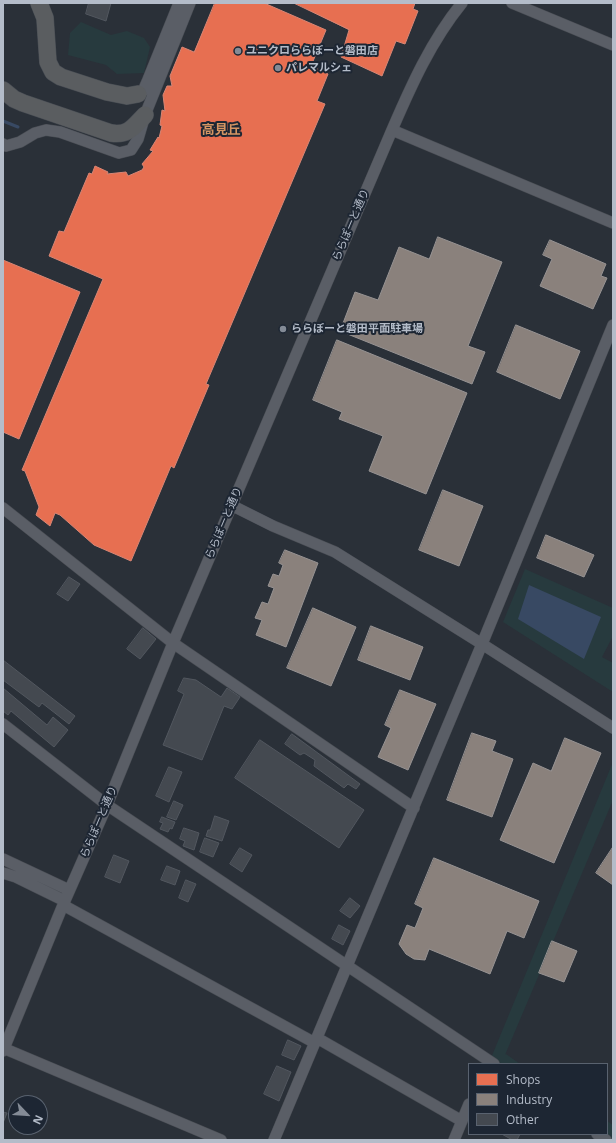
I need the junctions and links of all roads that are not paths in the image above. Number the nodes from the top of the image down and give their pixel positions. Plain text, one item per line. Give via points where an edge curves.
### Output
1 (39, 3) edge
2 (179, 3) edge
3 (190, 3) edge
4 (462, 3) edge
5 (512, 3) edge
6 (613, 45) edge
7 (3, 90) edge
8 (138, 94) joint
9 (145, 115) junction
10 (392, 130) junction
11 (3, 144) edge
12 (613, 223) edge
13 (613, 324) edge
14 (231, 505) junction
15 (3, 508) edge
16 (173, 643) junction
17 (482, 644) junction
18 (3, 724) edge
19 (613, 728) edge
20 (107, 805) junction
21 (414, 808) junction
22 (3, 859) edge
23 (3, 872) edge
24 (69, 890) junction
25 (64, 903) junction
26 (348, 966) junction
27 (316, 1041) junction
28 (3, 1049) edge
29 (489, 1063) edge
30 (468, 1106) edge
31 (462, 1121) junction
32 (221, 1140) edge
33 (274, 1140) edge
34 (454, 1140) edge

1 - 8 highway via 45,18 48,62 53,72 107,92 126,96
2 - 8 street via 143,91
3 - 9 street
4 - 10 street, ららぽーと通り via 428,54
5 - 6 street
7 - 9 highway via 23,103 111,133 128,132
9 - 11 street via 138,139 131,150 119,153 60,132 46,130 20,142 6,146
10 - 12 street
10 - 14 street, ららぽーと通り
13 - 17 street
14 - 16 street, ららぽーと通り
14 - 17 street via 335,552
15 - 16 street
16 - 20 street, ららぽーと通り
16 - 21 street
17 - 19 street
17 - 21 street
18 - 20 street
20 - 24 street, ららぽーと通り
20 - 26 street
21 - 26 street
22 - 24 street
23 - 25 street
24 - 25 street, ららぽーと通り
25 - 27 street
25 - 28 street, ららぽーと通り
26 - 27 street
26 - 29 street
27 - 31 street
27 - 33 street
28 - 32 street
30 - 31 street
31 - 34 street

